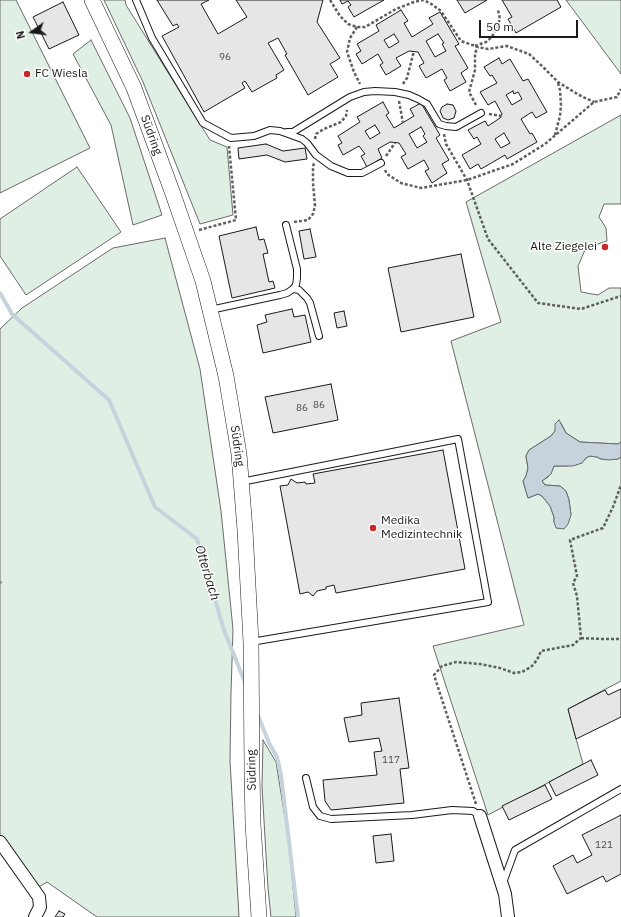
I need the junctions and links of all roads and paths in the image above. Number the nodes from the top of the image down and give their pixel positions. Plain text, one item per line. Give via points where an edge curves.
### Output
1 (92, 0) edge
2 (136, 0) edge
3 (330, 0) edge
4 (430, 2) edge
5 (498, 10) dead end
6 (357, 27) junction
7 (474, 46) junction
8 (478, 48) junction
9 (558, 82) junction
10 (621, 89) edge
11 (364, 92) junction
12 (617, 97) junction
13 (621, 98) edge
14 (347, 99) junction
15 (594, 102) junction
16 (480, 112) junction
17 (502, 116) dead end
18 (280, 131) junction
19 (444, 134) dead end
20 (555, 136) junction
21 (231, 138) junction
22 (395, 143) dead end
23 (314, 153) junction
24 (381, 163) junction
25 (467, 180) junction
26 (286, 225) joint
27 (187, 234) junction
28 (293, 289) junction
29 (621, 296) edge
30 (210, 310) junction
31 (319, 336) dead end
32 (241, 482) junction
33 (621, 485) edge
34 (581, 638) junction
35 (621, 639) edge
36 (251, 642) junction
37 (306, 778) dead end
38 (621, 789) edge
39 (480, 816) junction
40 (0, 842) edge
41 (502, 885) junction
42 (37, 916) edge
43 (259, 917) edge
44 (508, 917) edge

1 - 27 street, Südring via 134,88
2 - 21 lane via 152,38 203,123
3 - 6 path via 348,24
4 - 6 path via 414,2 365,27
4 - 7 path via 441,11 461,41
5 - 7 path via 500,19 492,37
6 - 11 path via 350,38 347,52
7 - 8 path
8 - 9 path via 507,46 529,54
8 - 16 path via 468,92
9 - 15 path
9 - 20 path via 561,105
10 - 12 path
11 - 14 lane
11 - 16 lane via 395,92 409,95 427,104 439,124 446,126 456,127
12 - 13 path
12 - 15 path
14 - 18 lane via 293,132
14 - 23 path via 346,116 341,122 316,134
15 - 20 path
16 - 17 path
18 - 21 lane via 270,130 254,136
18 - 23 lane via 302,139
19 - 25 path via 446,144
20 - 25 path via 513,164
21 - 27 path via 229,146 236,220
22 - 24 path
23 - 24 lane via 330,166 348,172 362,173
23 - 26 path via 313,214 308,220 288,222
24 - 25 path via 387,174 401,183 421,188
25 - 29 path via 488,239 538,303 581,309
26 - 28 lane via 297,269 296,285
27 - 30 street, Südring
28 - 30 lane via 280,295
28 - 31 lane via 299,290 310,303
30 - 32 street, Südring via 226,376
32 - 36 street, Südring
32 - 36 lane via 458,439 488,602
33 - 34 path via 603,528 570,540 577,576 573,583 577,596
34 - 35 path
34 - 39 path via 573,645 541,651 537,660 522,672 514,673 480,664 456,662 442,666 434,675
36 - 43 street, Südring via 252,772
37 - 39 lane via 313,807 320,816 331,819 412,815 452,810 473,811
38 - 41 lane via 515,850
39 - 41 street
40 - 42 street via 39,897 40,907
41 - 44 street

